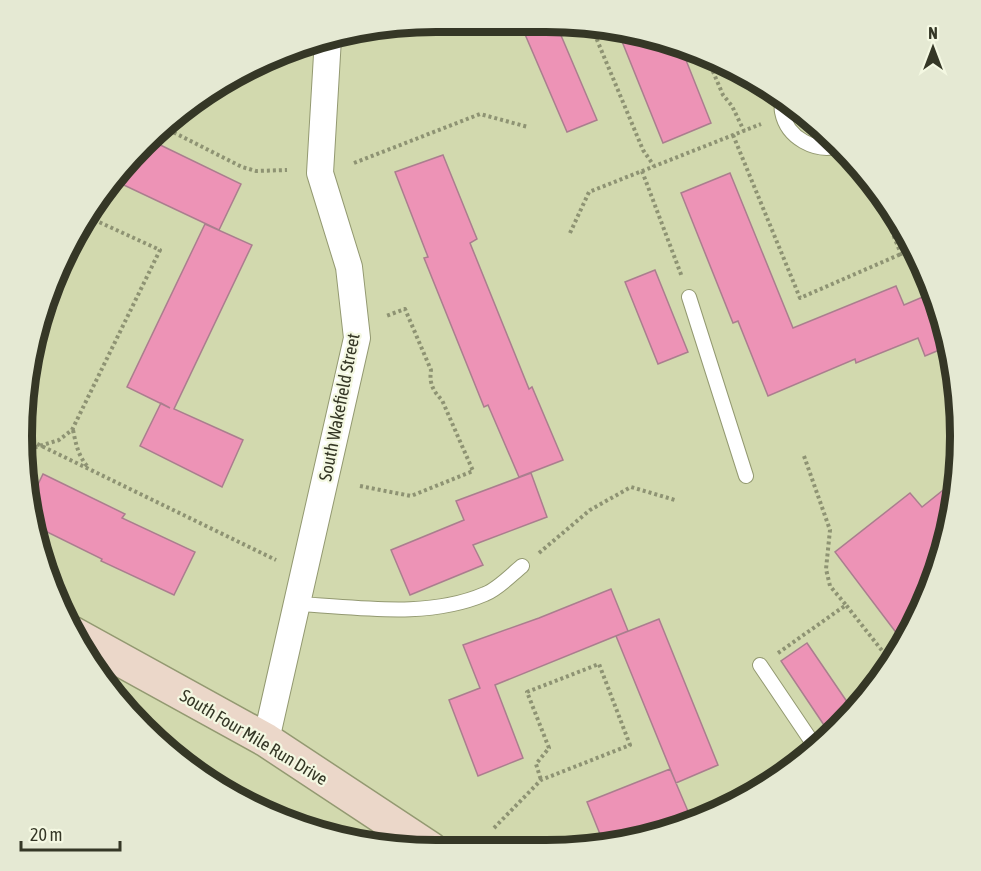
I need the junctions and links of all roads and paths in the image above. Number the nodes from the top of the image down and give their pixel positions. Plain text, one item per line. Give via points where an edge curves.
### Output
1 (595, 35) edge
2 (328, 46) edge
3 (711, 67) edge
4 (782, 109) edge
5 (768, 121) dead end
6 (528, 127) dead end
7 (170, 131) edge
8 (744, 131) junction
9 (733, 135) junction
10 (829, 148) edge
11 (354, 163) dead end
12 (654, 166) junction
13 (287, 170) dead end
14 (642, 171) junction
15 (94, 220) edge
16 (889, 224) edge
17 (570, 233) dead end
18 (905, 252) edge
19 (901, 254) junction
20 (689, 297) joint
21 (386, 316) dead end
22 (73, 429) junction
23 (32, 441) edge
24 (40, 445) junction
25 (32, 447) edge
26 (804, 456) dead end
27 (90, 469) junction
28 (746, 476) dead end
29 (360, 486) dead end
30 (675, 500) dead end
31 (276, 560) dead end
32 (522, 566) joint
33 (297, 604) junction
34 (846, 605) junction
35 (89, 643) edge
36 (885, 654) edge
37 (760, 665) joint
38 (266, 740) junction
39 (811, 740) edge
40 (541, 780) junction
41 (494, 828) dead end
42 (416, 839) edge

1 - 12 path via 643,150
2 - 33 street, South Wakefield Street via 320,173 349,267 357,338
3 - 8 path
4 - 10 lane via 787,126 796,137 808,145
5 - 8 path
6 - 11 path via 480,114
7 - 13 path via 242,167 256,171
8 - 9 path
9 - 12 path
9 - 19 path via 800,298
12 - 14 path
14 - 17 path via 589,192
14 - 20 path
15 - 22 path via 160,250
16 - 19 path
18 - 19 path
20 - 28 lane
21 - 29 path via 405,309 431,370 434,392 442,400 473,471 411,496
22 - 24 path via 59,440
22 - 27 path via 81,460
23 - 24 path
24 - 25 path
24 - 27 path
26 - 34 path via 830,530 826,569 830,586
27 - 31 path
30 - 32 path via 631,487 590,510
32 - 33 lane via 487,594 435,609
33 - 38 street, South Wakefield Street
34 - 36 path
34 - 37 path
35 - 38 street, South Four Mile Run Drive
37 - 39 lane
38 - 42 street, South Four Mile Run Drive
40 - 40 path via 630,745 599,664 527,692 549,748 536,764
40 - 41 path

